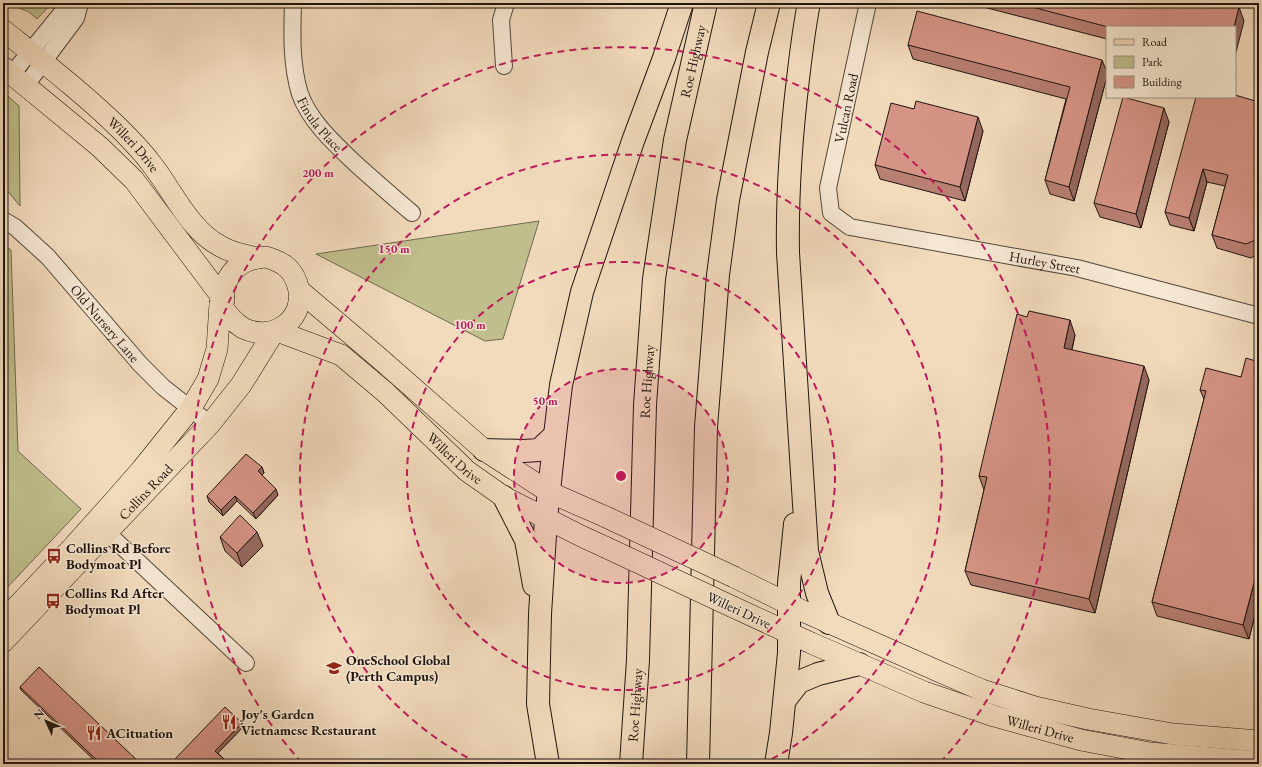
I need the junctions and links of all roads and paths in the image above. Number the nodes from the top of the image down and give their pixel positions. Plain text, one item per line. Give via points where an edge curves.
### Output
1 (77, 3) edge
2 (80, 3) edge
3 (293, 3) edge
4 (505, 3) edge
5 (682, 3) edge
6 (706, 3) edge
7 (769, 3) edge
8 (809, 3) edge
9 (868, 3) edge
10 (3, 30) edge
11 (36, 57) junction
12 (504, 66) dead end
13 (14, 76) edge
14 (412, 213) dead end
15 (831, 213) joint
16 (3, 220) edge
17 (257, 258) junction
18 (300, 291) junction
19 (222, 302) junction
20 (1259, 316) edge
21 (275, 331) junction
22 (191, 408) junction
23 (210, 424) junction
24 (555, 435) junction
25 (484, 450) junction
26 (802, 459) junction
27 (549, 492) junction
28 (504, 497) junction
29 (546, 518) junction
30 (101, 527) junction
31 (789, 605) junction
32 (540, 614) junction
33 (3, 621) edge
34 (829, 623) junction
35 (789, 633) junction
36 (3, 642) edge
37 (246, 663) dead end
38 (859, 664) junction
39 (785, 700) junction
40 (1259, 741) edge
41 (1259, 762) edge
42 (548, 764) edge
43 (631, 764) edge
44 (698, 764) edge
45 (776, 764) edge

1 - 11 street via 64,10
2 - 11 street via 76,18
3 - 14 street, Finula Place via 294,64 300,95 330,140
4 - 12 street via 501,20
5 - 24 highway via 582,292 561,385
6 - 43 highway, Roe Highway via 675,140 654,279 645,405 638,660
7 - 44 highway via 728,200 718,275 706,427
8 - 26 highway via 791,132 788,220
9 - 15 street, Vulcan Road via 828,188
10 - 11 main road, Willeri Drive
11 - 13 street
11 - 17 main road, Willeri Drive via 119,129 150,162 193,223 207,237 221,247
13 - 19 main road, Willeri Drive via 100,147 134,180
15 - 20 street, Hurley Street via 850,227 1077,268
16 - 22 street, Old Nursery Lane via 48,258 140,364 163,387
17 - 18 main road, Willeri Drive via 266,257 287,267 294,275
17 - 19 main road, Willeri Drive via 237,266 224,287
18 - 21 main road via 299,304 294,316
18 - 25 main road, Willeri Drive
19 - 21 main road, Willeri Drive via 232,320 244,328 262,333
19 - 22 main road, Collins Road via 217,349 208,379
21 - 23 main road, Collins Road via 241,386
21 - 28 main road, Willeri Drive via 341,355 385,392 467,471
22 - 23 street, Old Nursery Lane
22 - 30 main road, Collins Road via 142,469
23 - 30 main road, Collins Road
24 - 25 highway via 539,450
24 - 27 highway
25 - 27 main road, Willeri Drive
26 - 31 highway
26 - 34 highway via 807,551 817,593
27 - 29 highway
27 - 31 main road, Willeri Drive, bridge
28 - 29 main road, Willeri Drive
28 - 32 highway via 526,540
29 - 32 highway
29 - 35 main road, Willeri Drive, bridge
30 - 33 main road, Collins Road
30 - 36 main road, Collins Road
30 - 37 street
31 - 34 main road, Willeri Drive
31 - 35 highway
32 - 42 highway via 538,704
34 - 40 main road, Willeri Drive via 982,690 1035,707 1173,734
35 - 38 main road, Willeri Drive
35 - 39 highway
38 - 39 highway via 818,674 799,682
38 - 41 main road, Willeri Drive via 924,692 994,716 1081,740 1150,753
39 - 45 highway

